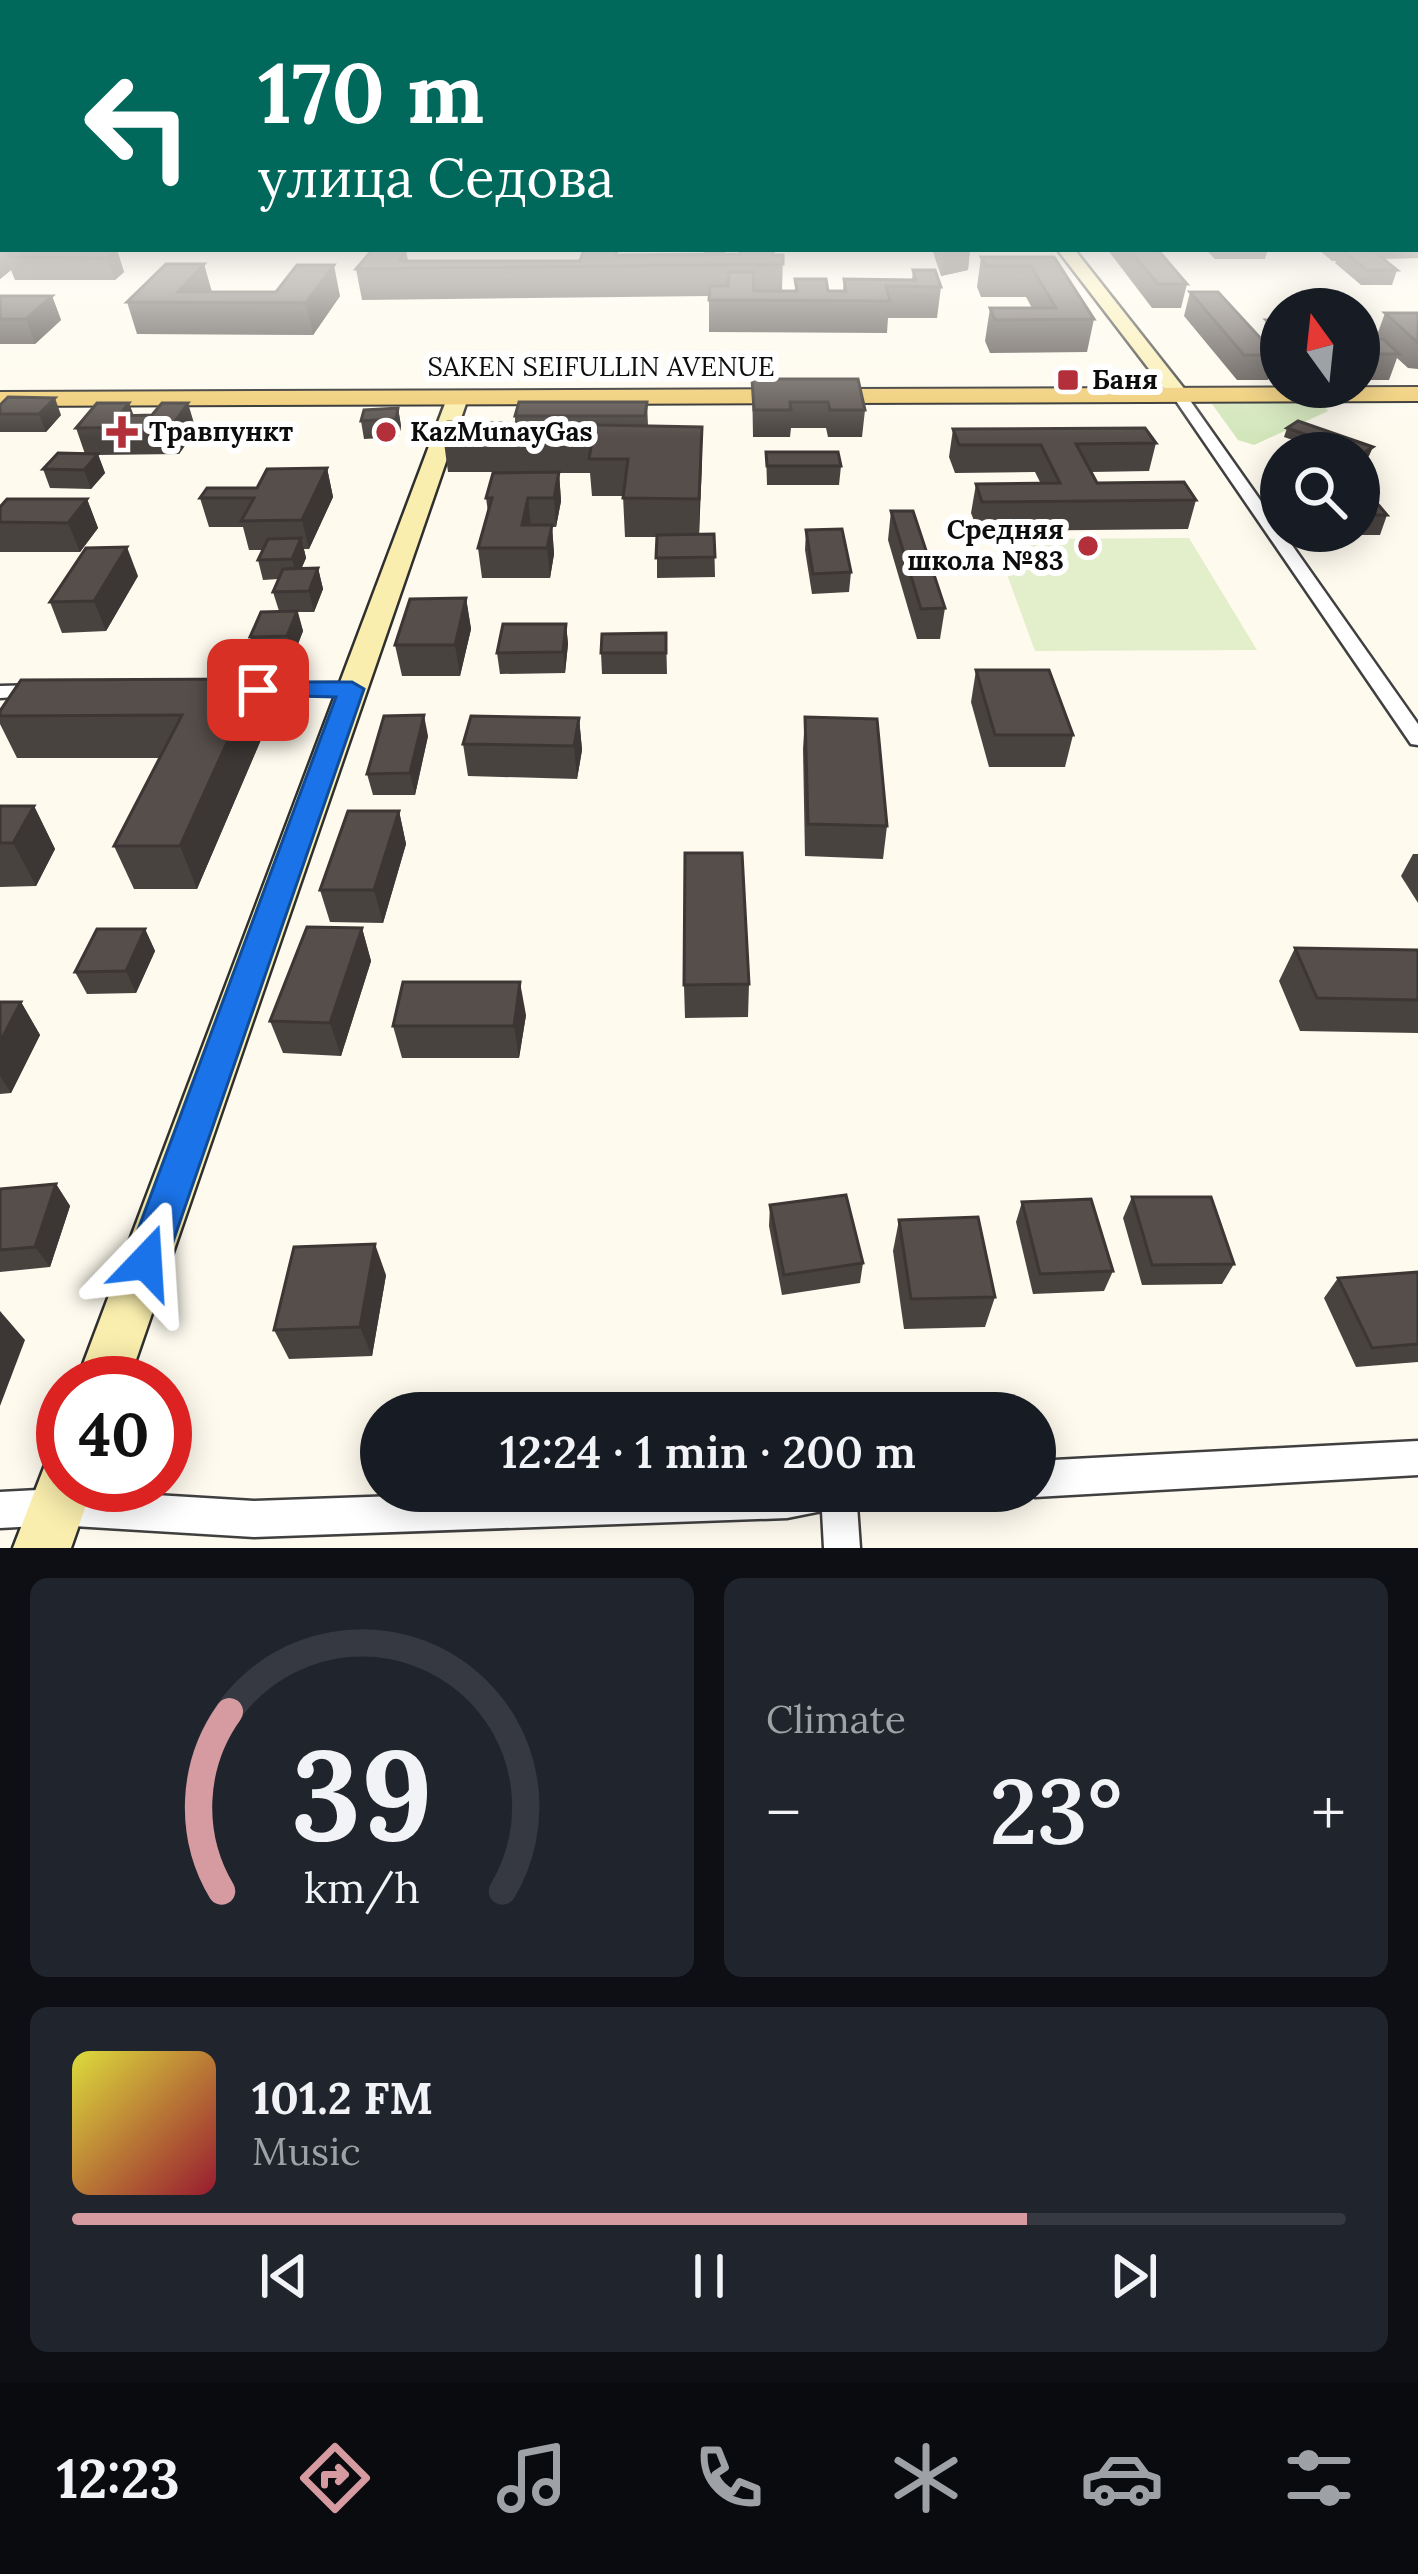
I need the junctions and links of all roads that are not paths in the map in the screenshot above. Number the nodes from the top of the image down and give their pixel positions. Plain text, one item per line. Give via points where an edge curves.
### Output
1 (1100, 293) edge
2 (1418, 394) edge
3 (1179, 395) junction
4 (457, 398) junction
5 (0, 399) edge
6 (352, 689) junction
7 (211, 690) edge
8 (70, 691) edge
9 (0, 692) edge
10 (1418, 739) edge
11 (112, 1356) edge
12 (1418, 1458) edge
13 (1056, 1478) edge
14 (0, 1510) edge
15 (450, 1512) edge
16 (838, 1512) edge
17 (55, 1513) edge
18 (842, 1548) edge

1 - 3 street
2 - 3 main road, SAKEN SEIFULLIN AVENUE
3 - 4 main road, SAKEN SEIFULLIN AVENUE
3 - 10 street
4 - 5 main road, SAKEN SEIFULLIN AVENUE
4 - 6 street
6 - 7 street
6 - 11 street
8 - 9 street
12 - 13 street
14 - 17 street
15 - 17 street via 254,1519
16 - 18 street

